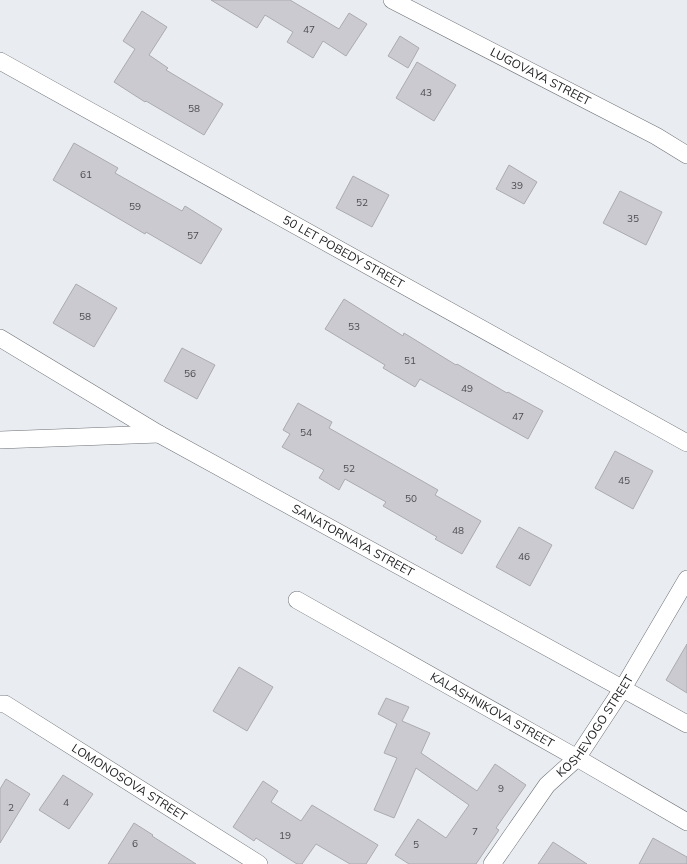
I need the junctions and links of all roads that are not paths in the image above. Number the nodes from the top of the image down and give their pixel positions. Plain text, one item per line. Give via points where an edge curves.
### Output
1 (392, 0) edge
2 (0, 61) edge
3 (687, 155) edge
4 (0, 338) edge
5 (159, 434) junction
6 (0, 440) edge
7 (687, 443) edge
8 (687, 579) edge
9 (297, 600) dead end
10 (623, 688) junction
11 (0, 704) edge
12 (687, 724) edge
13 (577, 758) junction
14 (687, 822) edge
15 (259, 864) edge
16 (492, 864) edge

1 - 3 street, LUGOVAYA STREET via 656,136
2 - 7 street, 50 LET POBEDY STREET
4 - 5 street, SANATORNAYA STREET
5 - 6 street
5 - 10 street, SANATORNAYA STREET
8 - 10 street, KOSHEVOGO STREET
9 - 13 street, KALASHNIKOVA STREET
10 - 12 street, SANATORNAYA STREET
10 - 13 street, KOSHEVOGO STREET
11 - 15 street, LOMONOSOVA STREET via 5,704
13 - 14 street, KALASHNIKOVA STREET
13 - 16 street, KOSHEVOGO STREET via 547,785

